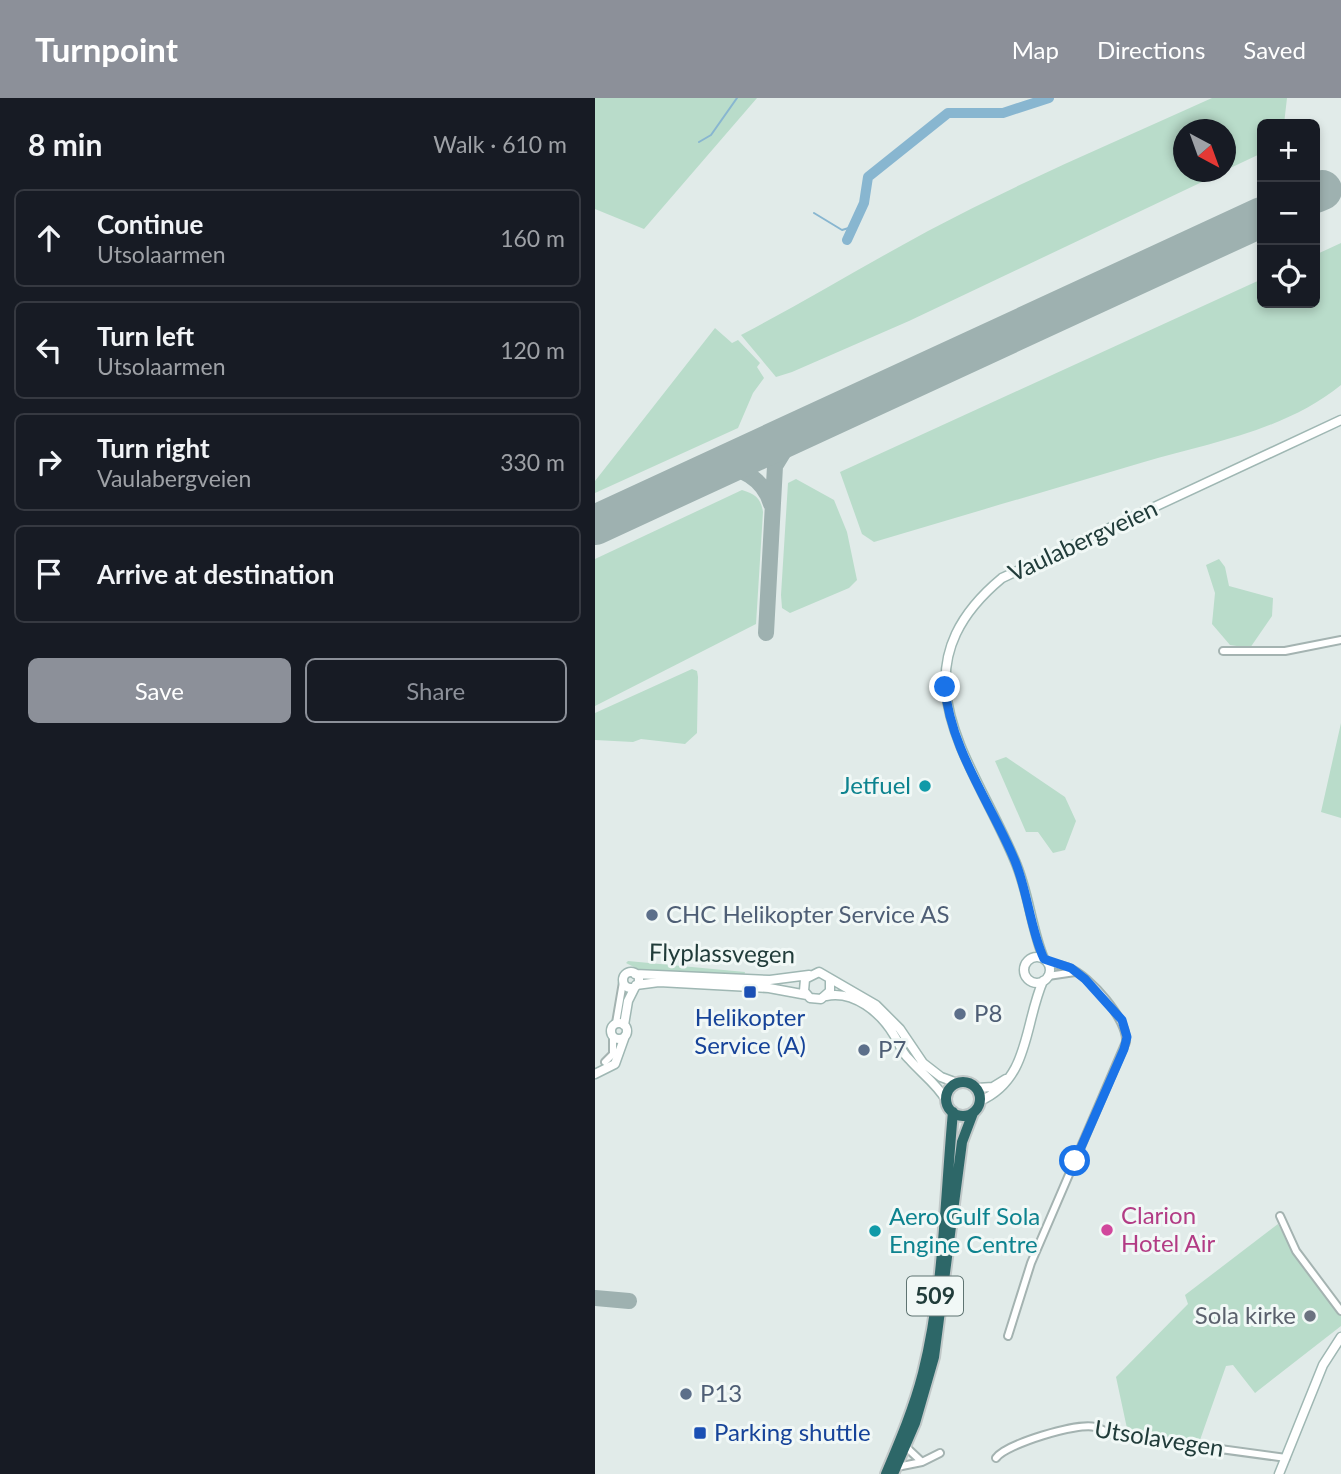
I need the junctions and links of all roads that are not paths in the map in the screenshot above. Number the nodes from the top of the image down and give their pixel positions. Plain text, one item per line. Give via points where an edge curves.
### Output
1 (1339, 420) edge
2 (1341, 640) edge
3 (1223, 651) dead end
4 (1036, 940) junction
5 (1045, 960) junction
6 (1028, 961) junction
7 (1075, 972) junction
8 (635, 974) junction
9 (809, 975) junction
10 (1028, 979) junction
11 (1045, 979) junction
12 (830, 981) junction
13 (623, 982) junction
14 (635, 986) junction
15 (807, 996) junction
16 (826, 996) junction
17 (1035, 999) junction
18 (620, 1024) junction
19 (613, 1036) junction
20 (625, 1036) junction
21 (605, 1062) dead end
22 (1014, 1072) junction
23 (595, 1074) edge
24 (957, 1083) junction
25 (977, 1088) junction
26 (946, 1100) junction
27 (981, 1101) junction
28 (953, 1112) junction
29 (973, 1113) junction
30 (1280, 1216) dead end
31 (1341, 1311) edge
32 (1009, 1336) dead end
33 (1341, 1337) edge
34 (906, 1447) junction
35 (940, 1453) dead end
36 (996, 1458) dead end
37 (1286, 1458) junction
38 (922, 1462) junction
39 (895, 1471) edge
40 (886, 1474) edge
41 (1279, 1474) edge

1 - 4 street, Vaulabergveien via 1021,568 985,592 963,619 946,664 948,708 1020,873
2 - 3 street via 1286,651
4 - 5 street, Vaulabergveien
4 - 6 street
5 - 6 street via 1035,957
5 - 7 street
5 - 11 street
6 - 10 street via 1024,970
7 - 11 street
7 - 32 street via 1122,1020 1126,1042 1031,1263
8 - 9 street, Flyplassvegen via 770,980
8 - 13 street, Flyplassvegen via 627,973
8 - 14 street, Flyplassvegen
9 - 12 street via 823,973
9 - 15 street via 803,985
10 - 11 street
10 - 17 street
11 - 17 street
12 - 16 street
12 - 24 street, Flyplassvegen via 876,1005 900,1029 923,1063
13 - 14 street, Flyplassvegen
13 - 18 street
14 - 15 street, Flyplassvegen via 659,982 769,988
14 - 18 street, Flyplassvegen
15 - 16 street
16 - 26 street via 847,995 873,1011 907,1058
17 - 22 street via 1026,1043
18 - 19 street, Flyplassvegen via 611,1029
18 - 20 street, Flyplassvegen
19 - 20 street
19 - 21 street via 613,1054
20 - 23 street via 615,1064
22 - 25 street via 993,1087
22 - 27 street via 1006,1086
24 - 25 highway
24 - 26 highway
25 - 27 highway
26 - 28 highway
27 - 29 highway, 509
28 - 29 highway
28 - 40 highway, 509 via 927,1355
29 - 34 highway, 509 via 962,1142 934,1357
30 - 31 street via 1296,1251
33 - 37 street via 1324,1365
34 - 38 street
34 - 39 highway, 509
35 - 38 street
36 - 37 street, Utsolavegen via 1001,1451 1030,1441 1091,1426 1110,1434
37 - 41 street
38 - 39 street

